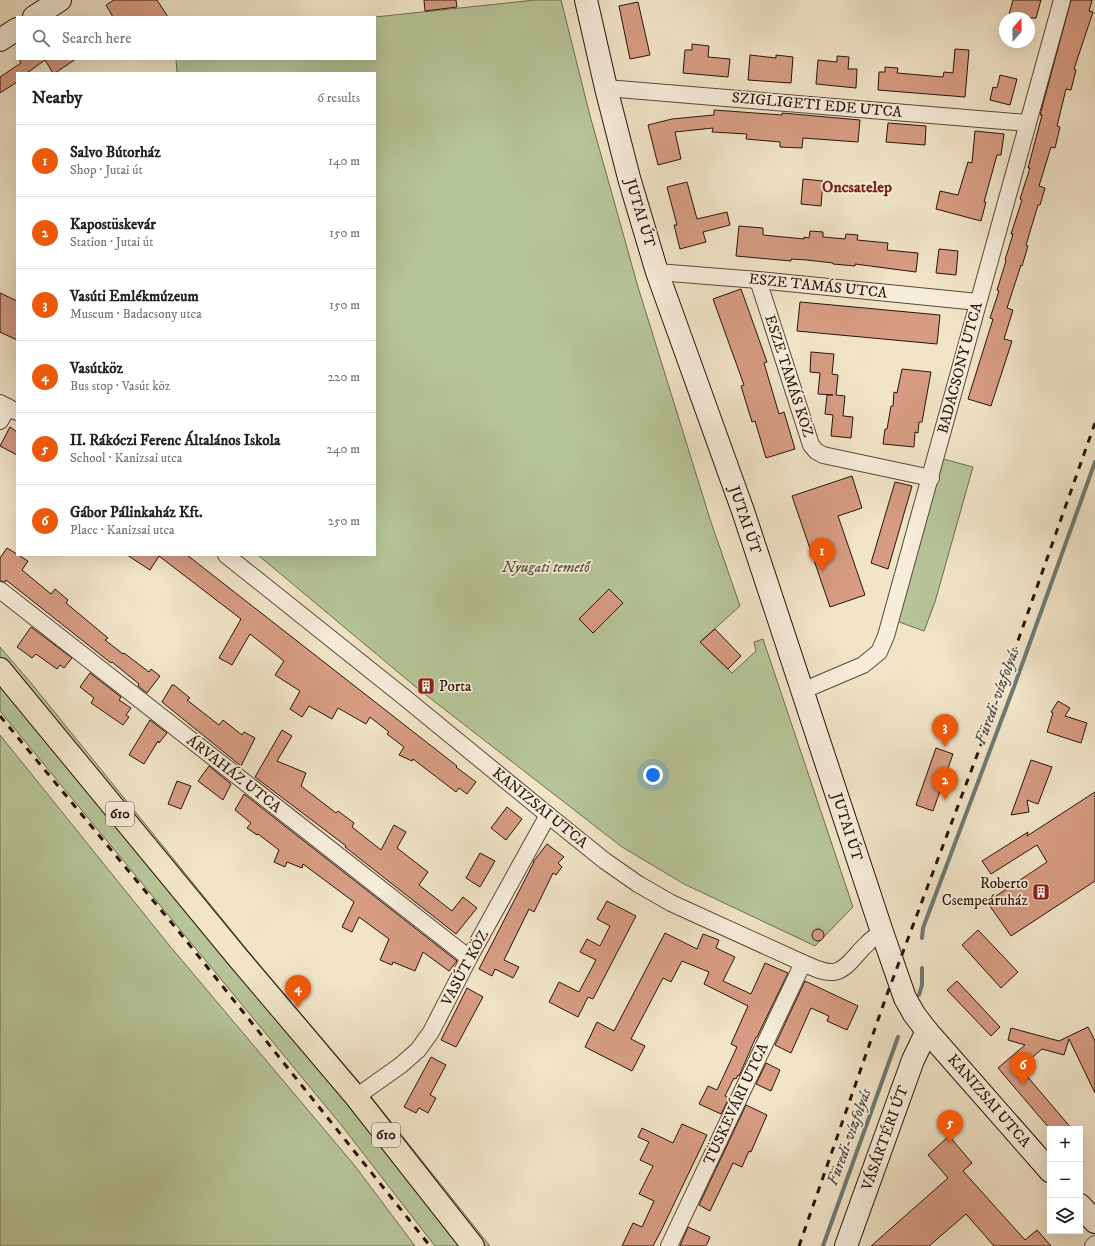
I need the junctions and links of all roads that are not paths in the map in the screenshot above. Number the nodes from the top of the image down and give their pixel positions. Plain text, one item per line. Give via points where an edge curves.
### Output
1 (60, 0) edge
2 (586, 0) edge
3 (1062, 0) edge
4 (36, 16) edge
5 (16, 30) edge
6 (0, 40) edge
7 (606, 88) junction
8 (1027, 123) junction
9 (657, 272) junction
10 (758, 280) junction
11 (978, 302) junction
12 (8, 407) edge
13 (0, 421) edge
14 (930, 478) junction
15 (227, 556) edge
16 (0, 590) edge
17 (0, 669) edge
18 (802, 691) junction
19 (548, 815) junction
20 (882, 932) junction
21 (469, 958) junction
22 (803, 963) junction
23 (927, 1031) junction
24 (356, 1098) junction
25 (1047, 1168) edge
26 (1083, 1208) edge
27 (1095, 1222) edge
28 (473, 1246) edge
29 (670, 1246) edge
30 (846, 1246) edge

1 - 4 street
2 - 7 street, JUTAI ÚT
3 - 8 street, BADACSONY UTCA
5 - 6 street
7 - 8 street, SZIGLIGETI EDE UTCA
7 - 9 street, JUTAI ÚT
8 - 11 street, BADACSONY UTCA
9 - 10 street, ESZE TAMÁS UTCA
9 - 18 street, JUTAI ÚT via 736,492
10 - 11 street, ESZE TAMÁS UTCA
10 - 14 street, ESZE TAMÁS KÖZ via 816,451 823,455
11 - 14 street, BADACSONY UTCA
12 - 13 street
14 - 18 street, BADACSONY UTCA via 886,636 879,652 863,665
15 - 19 street, KANIZSAI UTCA
16 - 21 street, ÁRVAHÁZ UTCA
17 - 24 main road, 610
18 - 20 street, JUTAI ÚT
19 - 21 street, VASÚT KÖZ
19 - 22 street, KANIZSAI UTCA via 638,884 671,903
20 - 22 street, KANIZSAI UTCA via 840,970 826,971
20 - 23 street, JUTAI ÚT via 905,998
21 - 24 street, VASÚT KÖZ via 418,1050
22 - 29 street, TÜSKEVÁRI UTCA
23 - 25 street, KANIZSAI UTCA
23 - 30 street, VÁSÁRTÉRI ÚT via 913,1060
24 - 28 main road, 610
26 - 27 street

